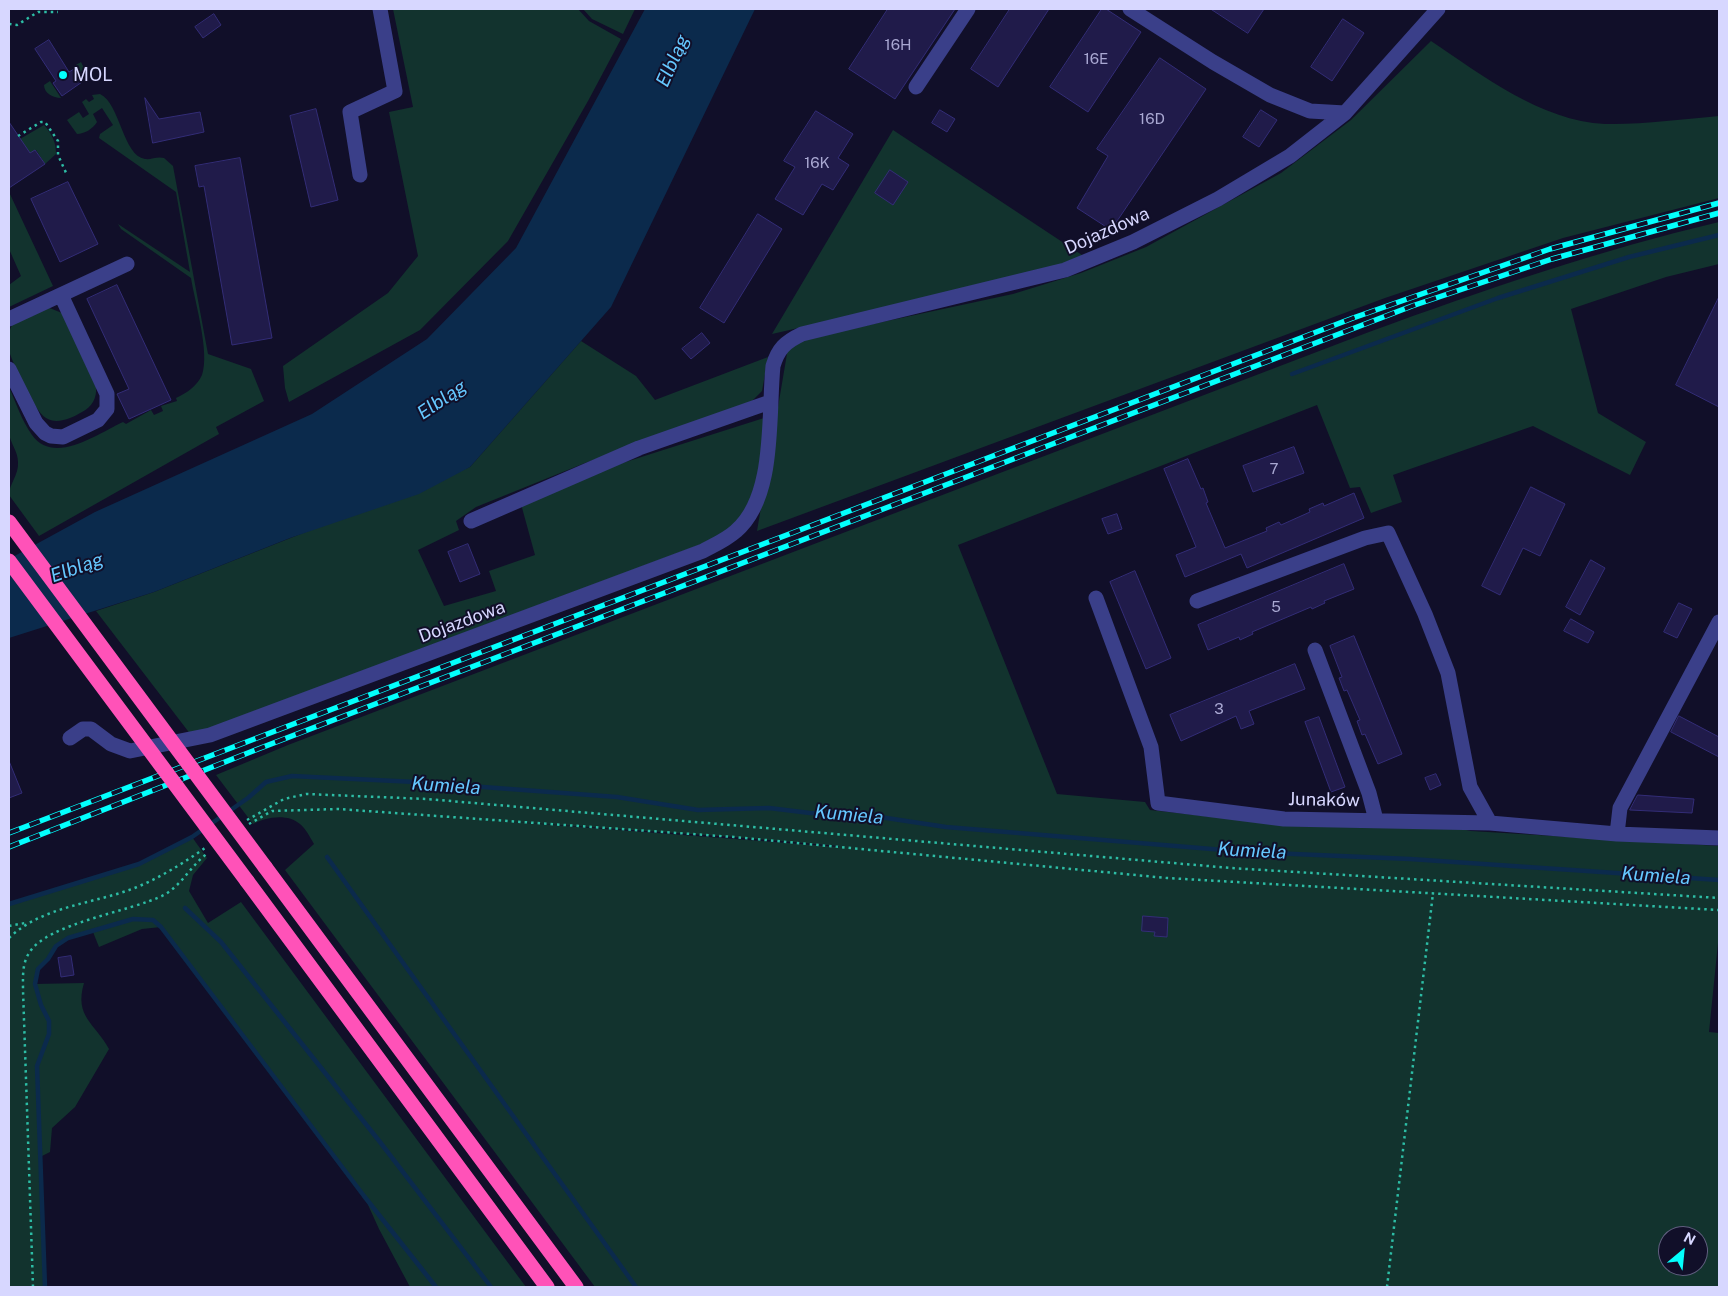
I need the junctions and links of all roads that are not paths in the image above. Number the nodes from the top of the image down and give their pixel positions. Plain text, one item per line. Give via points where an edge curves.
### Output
1 (380, 9) edge
2 (968, 9) edge
3 (1130, 9) edge
4 (1438, 9) edge
5 (916, 87) dead end
6 (1345, 113) junction
7 (360, 175) dead end
8 (127, 264) dead end
9 (61, 295) junction
10 (9, 319) edge
11 (9, 369) edge
12 (770, 402) junction
13 (471, 521) dead end
14 (9, 522) edge
15 (9, 562) edge
16 (1096, 598) dead end
17 (1197, 601) dead end
18 (1719, 622) edge
19 (1315, 650) dead end
20 (70, 738) dead end
21 (1376, 820) junction
22 (1490, 823) junction
23 (1617, 834) junction
24 (1719, 838) edge
25 (547, 1287) edge
26 (576, 1287) edge

1 - 7 street via 394,91 350,112
2 - 5 street
3 - 6 street via 1270,95 1310,111
4 - 6 street, Dojazdowa
6 - 12 street, Dojazdowa via 1290,156 1226,194 1133,242 1090,260 1065,270 802,334 786,341 773,366
8 - 9 street
9 - 10 street
9 - 11 street via 106,394 108,401 104,414 63,436 45,433 36,423
12 - 13 street via 639,448
12 - 20 street, Dojazdowa via 766,462 761,489 752,510 737,530 703,551 210,735 130,751 111,744 91,729 83,729
14 - 26 highway, bridge
15 - 25 highway, bridge
16 - 21 street, Junaków via 1151,747 1158,803 1284,819
17 - 22 street via 1365,538 1388,533 1448,673 1470,787
18 - 23 street via 1620,808
19 - 21 street
21 - 22 street, Junaków
22 - 23 street, Junaków
23 - 24 street, Junaków

